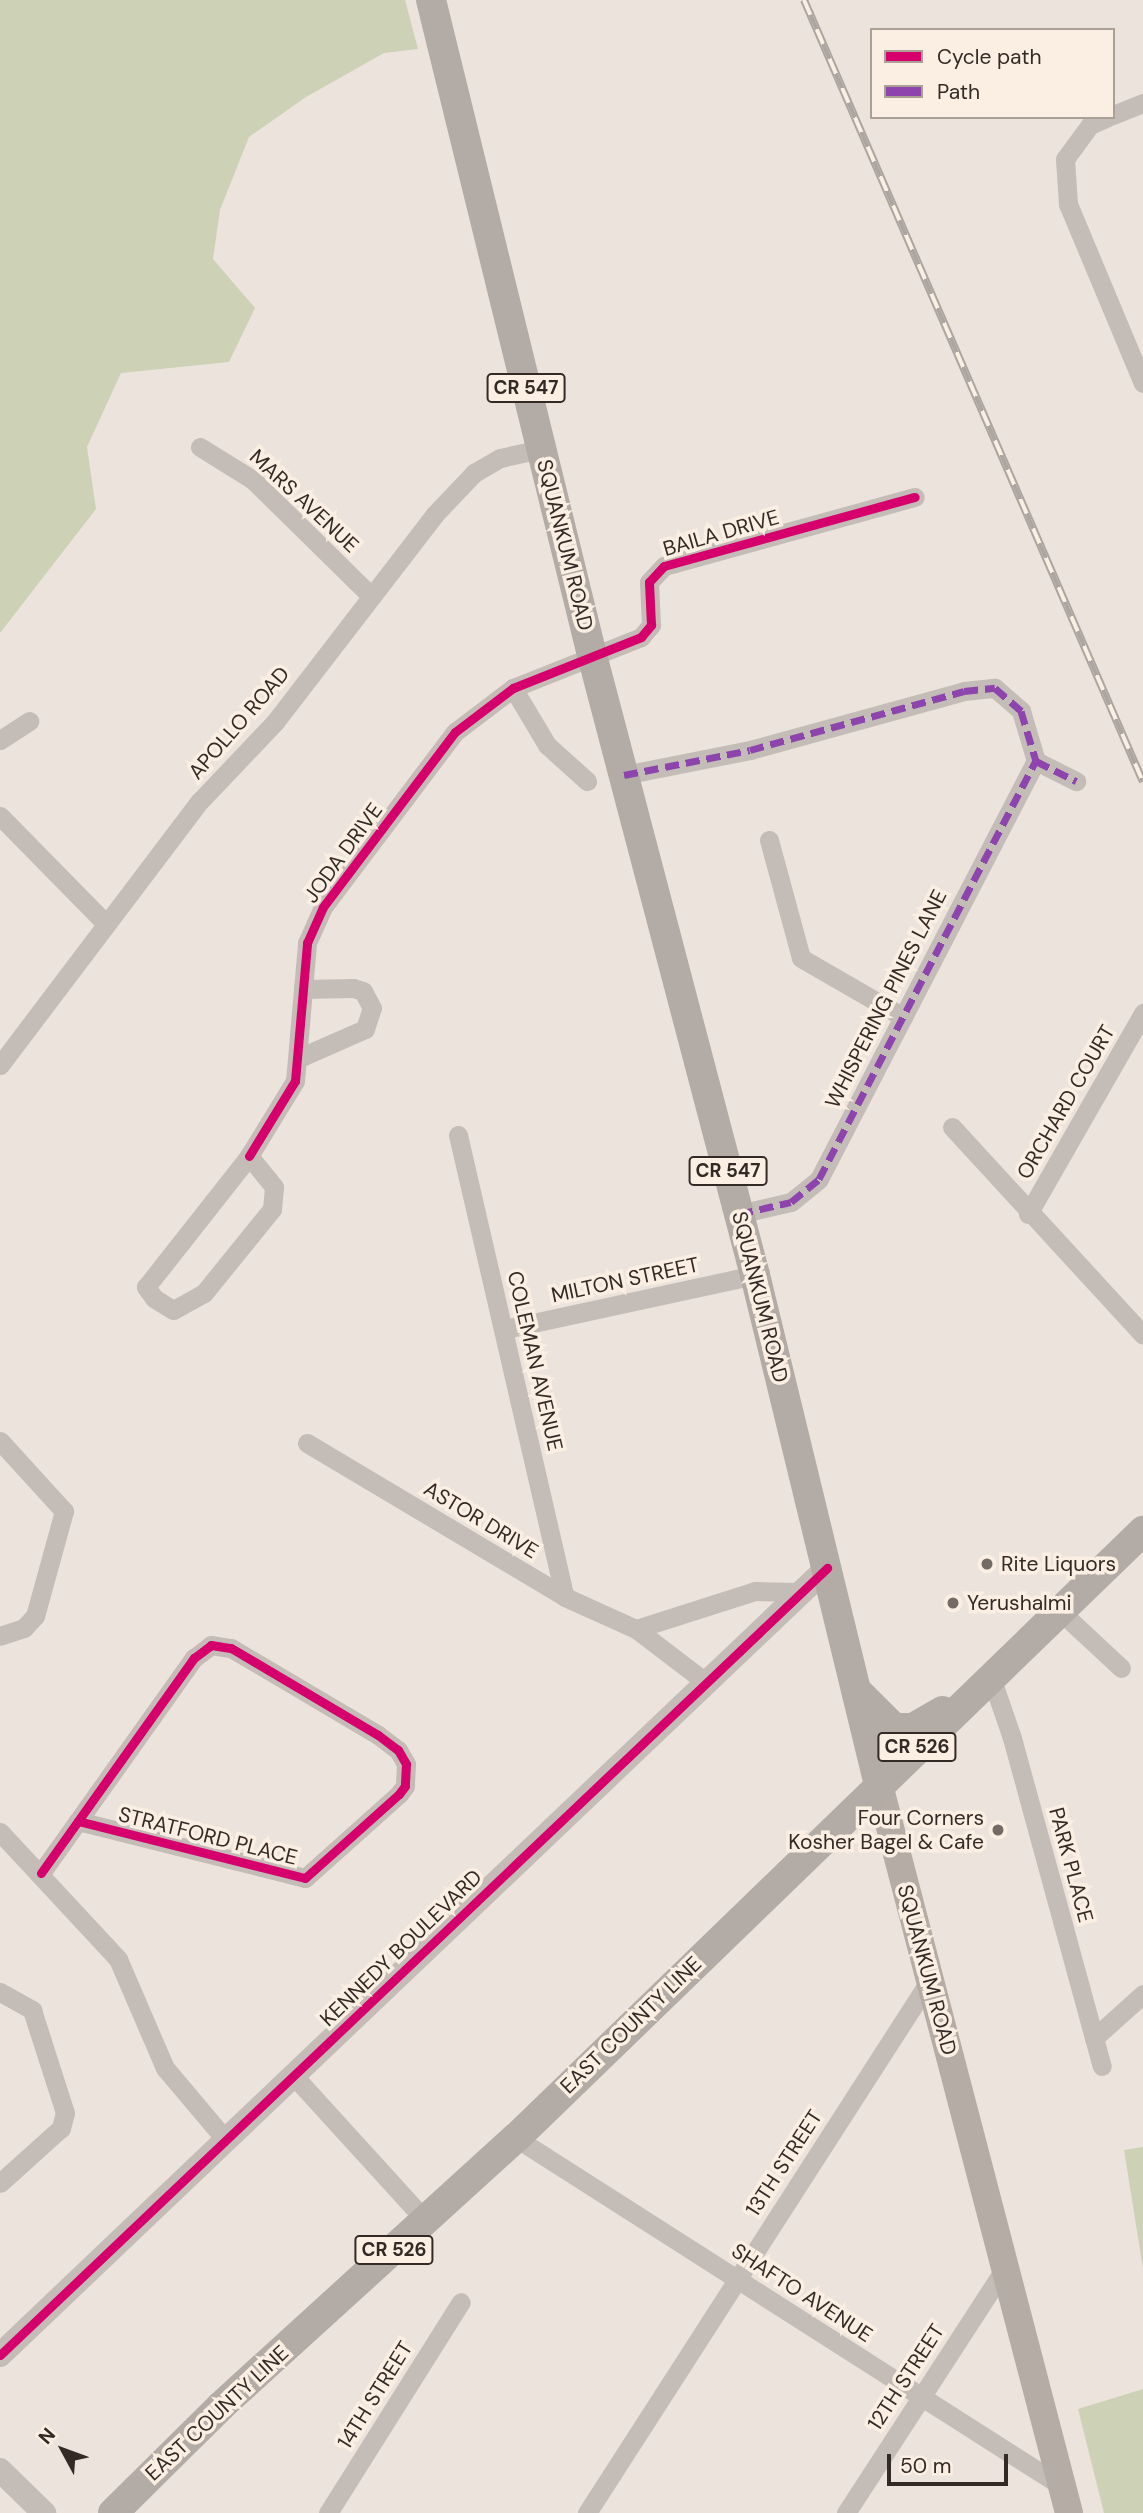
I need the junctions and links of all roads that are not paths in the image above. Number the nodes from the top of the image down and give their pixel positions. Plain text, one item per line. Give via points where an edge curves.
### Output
1 (431, 0) edge
2 (1143, 103) edge
3 (1115, 114) edge
4 (1104, 119) edge
5 (1143, 383) edge
6 (201, 447) dead end
7 (541, 449) junction
8 (915, 497) dead end
9 (370, 595) junction
10 (592, 655) junction
11 (513, 688) junction
12 (29, 721) dead end
13 (0, 740) edge
14 (1036, 761) junction
15 (624, 775) junction
16 (587, 781) dead end
17 (1076, 781) dead end
18 (0, 816) edge
19 (769, 840) dead end
20 (106, 924) junction
21 (303, 989) junction
22 (1143, 1013) edge
23 (903, 1017) junction
24 (299, 1058) junction
25 (0, 1066) edge
26 (952, 1127) dead end
27 (458, 1135) dead end
28 (249, 1156) junction
29 (739, 1214) junction
30 (1028, 1214) junction
31 (755, 1275) junction
32 (505, 1329) junction
33 (1143, 1334) edge
34 (0, 1441) edge
35 (307, 1443) dead end
36 (1143, 1531) edge
37 (827, 1568) junction
38 (800, 1592) junction
39 (565, 1597) junction
40 (1061, 1612) junction
41 (636, 1629) junction
42 (0, 1636) edge
43 (1121, 1668) dead end
44 (991, 1677) junction
45 (707, 1683) junction
46 (856, 1690) junction
47 (956, 1710) junction
48 (879, 1785) junction
49 (78, 1821) junction
50 (0, 1832) edge
51 (41, 1873) junction
52 (930, 1980) junction
53 (0, 1993) edge
54 (1143, 1994) edge
55 (1094, 2038) junction
56 (1102, 2066) dead end
57 (293, 2075) junction
58 (516, 2138) junction
59 (225, 2139) junction
60 (0, 2183) edge
61 (426, 2221) junction
62 (1006, 2267) junction
63 (737, 2278) junction
64 (461, 2302) dead end
65 (0, 2355) edge
66 (919, 2395) junction
67 (0, 2470) edge
68 (1066, 2500) edge
69 (44, 2513) edge
70 (113, 2513) edge
71 (328, 2513) edge
72 (587, 2513) edge
73 (846, 2513) edge

1 - 7 main road, SQUANKUM ROAD / CR 547
2 - 3 street
4 - 5 street via 1090,125 1065,159 1068,204
6 - 9 street, MARS AVENUE via 253,480
7 - 9 street, APOLLO ROAD via 500,458 474,473
7 - 10 main road, SQUANKUM ROAD / CR 547
8 - 10 street, BAILA DRIVE via 664,566 649,582 647,632
9 - 20 street, APOLLO ROAD via 275,722 200,801
10 - 11 street, JODA DRIVE
10 - 15 main road, SQUANKUM ROAD / CR 547
11 - 16 street via 547,745
11 - 21 street, JODA DRIVE via 455,732 323,907 307,943
12 - 13 street
14 - 15 street via 1021,710 995,688 964,691 750,750
14 - 17 street
14 - 23 street, WHISPERING PINES LANE
15 - 29 main road, SQUANKUM ROAD / CR 547
18 - 20 street
19 - 23 street via 801,958
20 - 25 street, APOLLO ROAD
21 - 24 street, JODA DRIVE
21 - 24 street via 354,988 363,991 372,1008 365,1029
22 - 30 street, ORCHARD COURT
23 - 29 street, WHISPERING PINES LANE via 819,1179 791,1202
24 - 28 street, JODA DRIVE via 295,1081
26 - 30 street
27 - 32 street, COLEMAN AVENUE
28 - 28 street, JODA DRIVE via 146,1287 173,1310 205,1293 272,1209 274,1188
29 - 31 main road, SQUANKUM ROAD / CR 547
30 - 33 street
31 - 32 street, MILTON STREET
31 - 37 main road, SQUANKUM ROAD / CR 547
32 - 39 street, COLEMAN AVENUE
34 - 42 street via 64,1511 35,1616 24,1628
35 - 39 street, ASTOR DRIVE
36 - 40 main road, EAST COUNTY LINE / CR 526
37 - 38 street, KENNEDY BOULEVARD
37 - 46 main road, SQUANKUM ROAD / CR 547
38 - 41 street via 755,1591
38 - 45 street, KENNEDY BOULEVARD
39 - 41 street, ASTOR DRIVE
40 - 43 street
40 - 44 main road, EAST COUNTY LINE / CR 526
41 - 45 street, ASTOR DRIVE
44 - 47 main road, EAST COUNTY LINE / CR 526
44 - 55 street, PARK PLACE
45 - 57 street, KENNEDY BOULEVARD
46 - 47 main road via 894,1728 913,1728 934,1713
46 - 48 main road, SQUANKUM ROAD / CR 547
47 - 48 main road, EAST COUNTY LINE / CR 526
48 - 52 main road, SQUANKUM ROAD / CR 547
48 - 58 main road, EAST COUNTY LINE / CR 526
49 - 49 street, STRATFORD PLACE via 305,1878 399,1794 405,1786 406,1765 398,1750 378,1735 231,1648 211,1645 194,1658
49 - 51 street, STRATFORD PLACE
50 - 51 street
51 - 59 street via 118,1959 165,2068
52 - 62 main road, SQUANKUM ROAD / CR 547
52 - 63 street, 13TH STREET
53 - 60 street via 32,2010 65,2113 61,2128
54 - 55 street
55 - 56 street, PARK PLACE
57 - 59 street, KENNEDY BOULEVARD
57 - 61 street
58 - 61 main road, EAST COUNTY LINE / CR 526
58 - 63 street, SHAFTO AVENUE
59 - 65 street, KENNEDY BOULEVARD
61 - 70 main road, EAST COUNTY LINE / CR 526 via 221,2406
62 - 66 street, 12TH STREET
62 - 68 main road, SQUANKUM ROAD / CR 547
63 - 66 street, SHAFTO AVENUE
63 - 72 street, 13TH STREET
64 - 71 street, 14TH STREET
66 - 68 street, SHAFTO AVENUE
66 - 73 street, 12TH STREET
67 - 69 street

